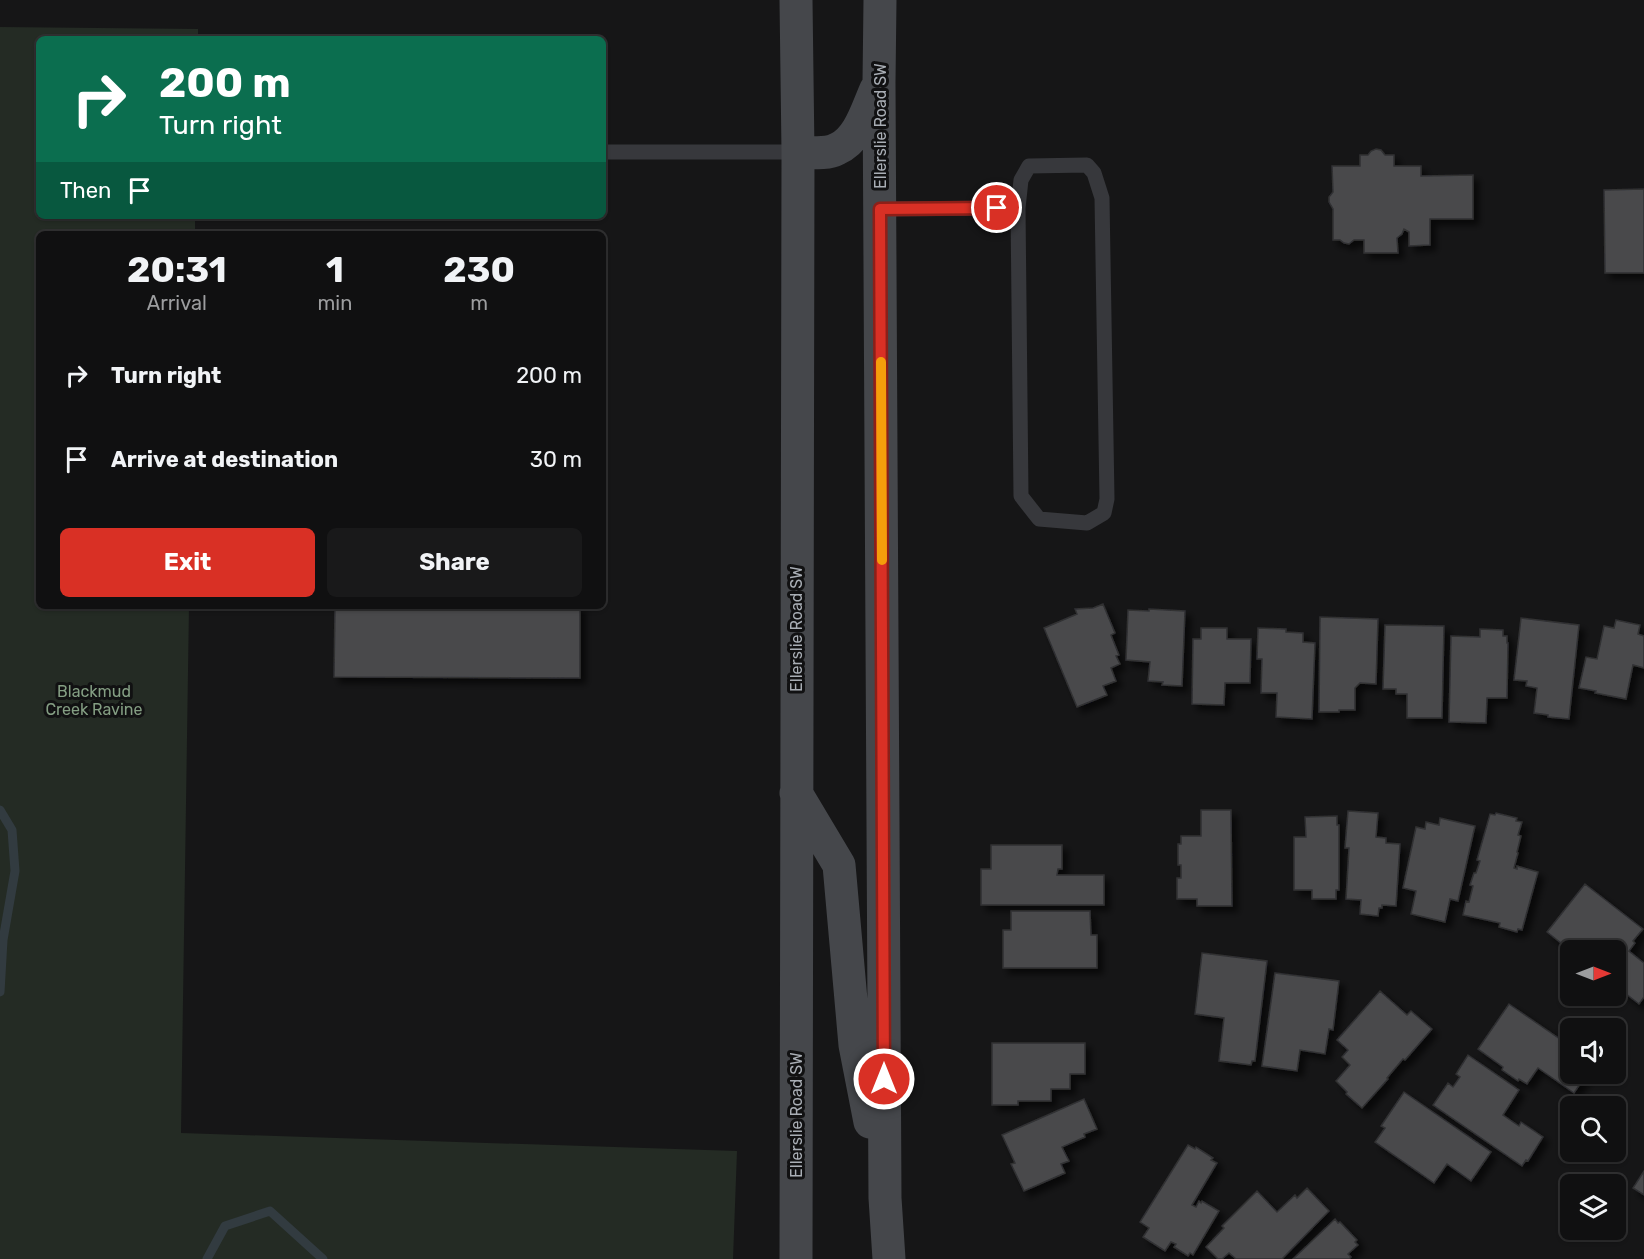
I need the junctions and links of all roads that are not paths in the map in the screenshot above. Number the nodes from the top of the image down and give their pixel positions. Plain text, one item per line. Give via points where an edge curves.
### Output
1 (796, 0) edge
2 (880, 0) edge
3 (879, 82) junction
4 (606, 152) edge
5 (798, 152) junction
6 (1018, 208) junction
7 (880, 209) junction
8 (796, 793) junction
9 (885, 1198) junction
10 (796, 1259) edge
11 (889, 1259) edge

1 - 5 main road, Ellerslie Road SW
2 - 3 main road, Ellerslie Road SW
3 - 5 main road via 854,135 837,150
3 - 7 main road, Ellerslie Road SW
4 - 5 lane
5 - 8 main road, Ellerslie Road SW
6 - 6 lane via 1021,496 1039,519 1087,523 1104,513 1107,499 1102,198 1094,173 1087,165 1029,166 1021,180
6 - 7 lane
7 - 9 main road, Ellerslie Road SW
8 - 9 main road via 839,865 855,1045
8 - 10 main road, Ellerslie Road SW
9 - 11 main road, Ellerslie Road SW

